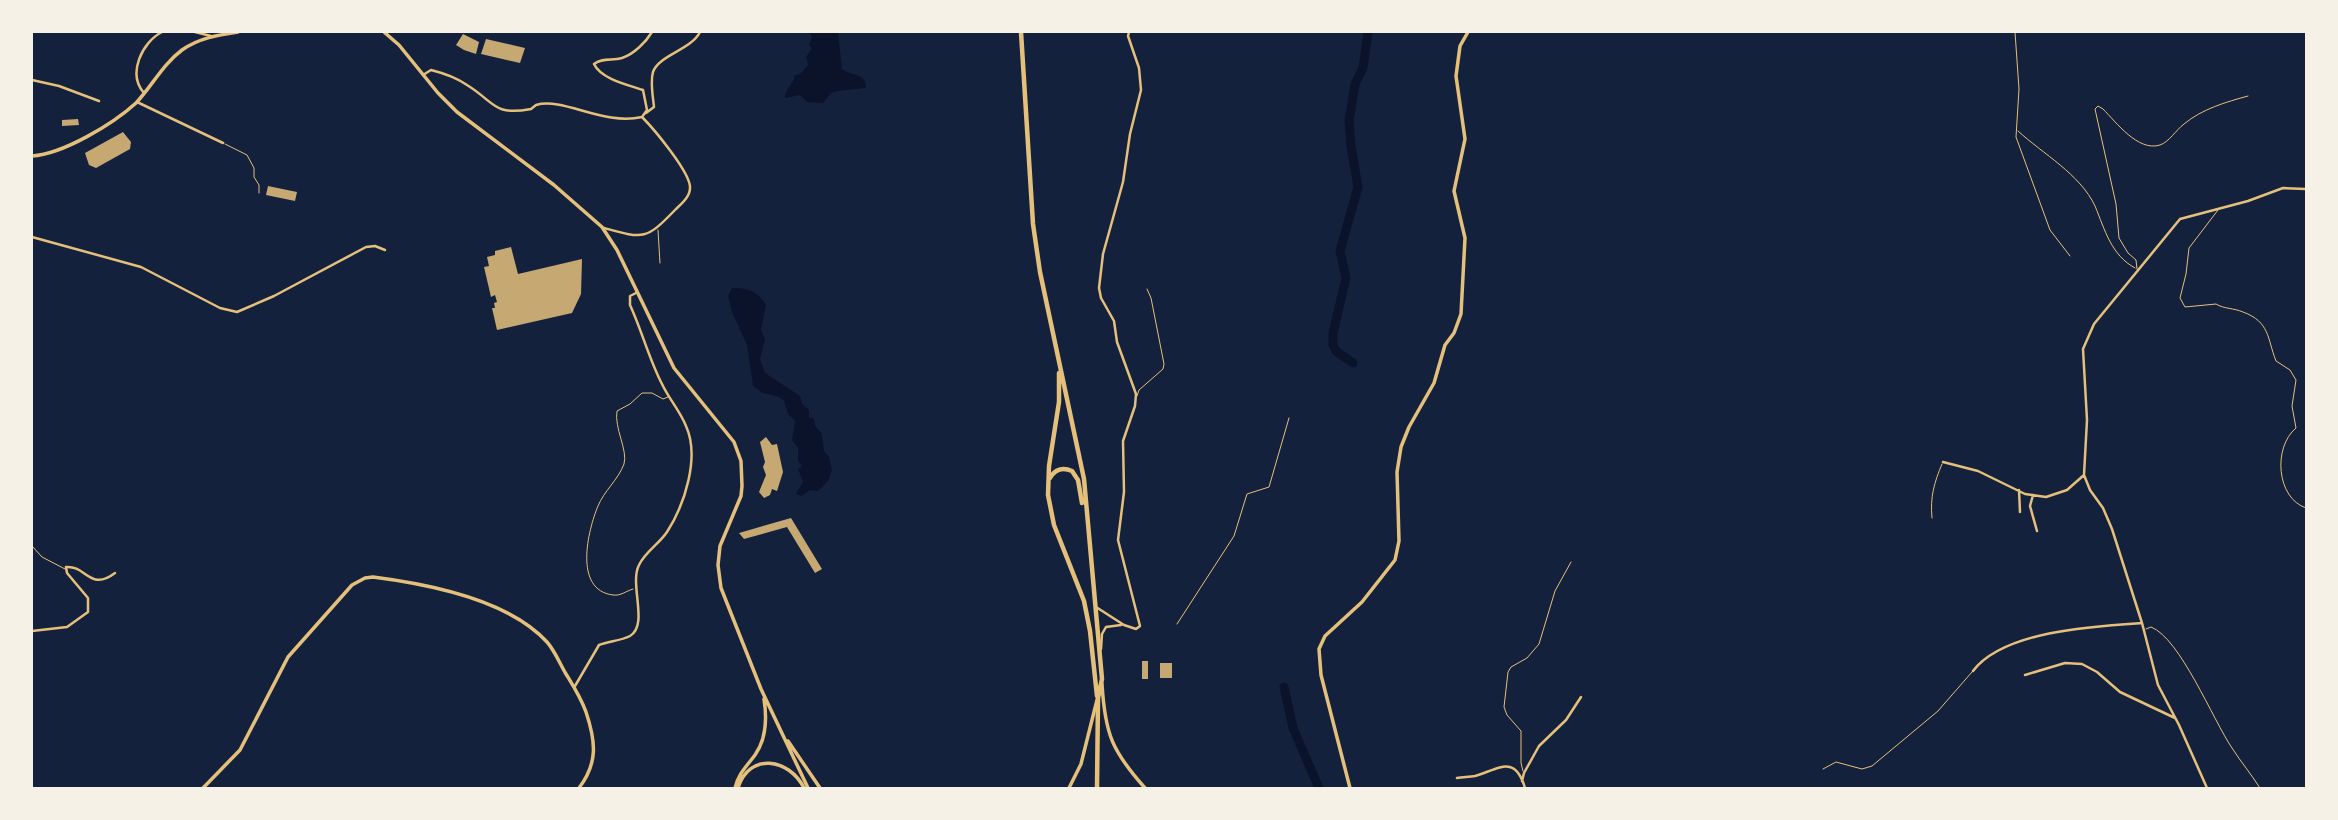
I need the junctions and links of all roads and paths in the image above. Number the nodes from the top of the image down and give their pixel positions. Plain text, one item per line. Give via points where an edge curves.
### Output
1 (160, 32) edge
2 (195, 32) edge
3 (238, 32) edge
4 (384, 32) edge
5 (652, 32) edge
6 (700, 32) edge
7 (1021, 32) edge
8 (1129, 32) edge
9 (1468, 32) edge
10 (2015, 32) edge
11 (211, 36) junction
12 (423, 75) junction
13 (32, 80) edge
14 (144, 93) junction
15 (2248, 96) dead end
16 (99, 102) dead end
17 (136, 102) junction
18 (646, 113) junction
19 (642, 117) junction
20 (2016, 129) junction
21 (223, 143) joint
22 (32, 156) edge
23 (2306, 189) edge
24 (259, 193) dead end
25 (2218, 210) junction
26 (602, 227) junction
27 (657, 228) junction
28 (32, 237) edge
29 (385, 250) dead end
30 (2070, 256) dead end
31 (660, 263) dead end
32 (2137, 269) junction
33 (1147, 289) dead end
34 (636, 293) junction
35 (1059, 365) junction
36 (1136, 398) junction
37 (669, 399) junction
38 (1289, 418) dead end
39 (1943, 462) joint
40 (2084, 475) junction
41 (1048, 485) junction
42 (2019, 490) junction
43 (2033, 495) junction
44 (2306, 508) edge
45 (2020, 512) dead end
46 (1932, 519) dead end
47 (1086, 524) junction
48 (2037, 531) dead end
49 (32, 546) edge
50 (1571, 562) dead end
51 (65, 569) junction
52 (115, 573) dead end
53 (636, 589) junction
54 (1095, 606) junction
55 (2142, 623) junction
56 (1177, 624) dead end
57 (1124, 625) junction
58 (32, 631) edge
59 (2144, 631) junction
60 (1100, 654) junction
61 (1973, 671) joint
62 (2025, 675) dead end
63 (1102, 679) junction
64 (575, 685) junction
65 (763, 694) junction
66 (1581, 697) dead end
67 (1098, 698) junction
68 (2175, 718) junction
69 (781, 731) junction
70 (1823, 769) dead end
71 (1524, 773) junction
72 (1457, 778) dead end
73 (1522, 781) junction
74 (203, 789) edge
75 (579, 789) edge
76 (737, 789) edge
77 (806, 789) edge
78 (820, 789) edge
79 (1069, 789) edge
80 (1097, 789) edge
81 (1145, 789) edge
82 (1350, 789) edge
83 (1525, 789) edge
84 (2207, 789) edge
85 (2260, 789) edge

1 - 14 street via 140,56 137,82
2 - 11 street
3 - 11 main road
4 - 12 main road
5 - 18 street via 629,55 594,64 609,77 643,90
6 - 18 street via 695,41 656,66 654,107
7 - 35 highway via 1033,225
8 - 36 street via 1141,90 1103,254 1100,288
9 - 82 main road via 1460,46 1456,76 1465,139 1454,191 1465,238 1461,314 1444,345 1434,383 1401,447 1397,554 1362,602 1325,636 1319,653
10 - 20 lane
11 - 14 main road via 182,50
12 - 19 street via 431,70 460,80 506,112 547,103 612,119
12 - 26 main road via 457,111
13 - 16 street
14 - 17 main road
15 - 32 lane via 2197,115 2157,146 2133,138 2103,109 2095,109 2119,238 2136,260
17 - 21 street
17 - 22 main road via 56,151
18 - 19 street
19 - 27 street via 667,147 690,187 688,197
20 - 30 lane via 2050,230
20 - 32 lane via 2076,182 2094,204 2112,247
21 - 24 lane via 247,155
23 - 25 street via 2283,188
25 - 32 street via 2180,219
25 - 44 lane via 2189,248 2181,304 2216,303 2244,312 2266,329 2276,361 2296,380 2292,406 2296,428 2283,449 2282,472 2286,492
26 - 27 street via 637,236
26 - 34 main road
27 - 31 lane
28 - 29 street via 141,267 220,308 237,312 366,247
32 - 40 street via 2094,324 2083,349
33 - 36 lane via 1164,364
34 - 37 street via 630,305
34 - 65 main road via 674,368 734,442 741,461 741,496 720,546 718,576
35 - 41 highway
35 - 47 highway via 1082,468
36 - 57 street via 1123,441 1124,492 1118,540 1140,624
37 - 53 street via 687,427 693,453 690,474 668,529 639,566
37 - 53 lane via 642,393 617,411 625,460 599,503 588,545 588,573 595,587 614,595
38 - 56 lane via 1269,487 1247,494 1234,536
39 - 42 street via 1978,471
39 - 46 lane via 1932,488
40 - 43 street via 2067,490 2046,497
40 - 55 street via 2112,529
41 - 47 highway via 1055,471 1067,468 1075,473
41 - 67 highway via 1054,525 1084,601
42 - 43 street
42 - 45 street
43 - 48 street via 2030,506
47 - 54 highway
49 - 51 lane
50 - 71 lane via 1555,591 1539,643 1508,672 1504,707 1521,731
51 - 52 street via 71,566 97,580
51 - 58 street via 86,593 88,612 67,627
53 - 64 street via 636,630 621,640 599,645
54 - 57 street
54 - 60 highway
55 - 59 street
55 - 61 street via 2075,628 2028,640 1996,650
57 - 60 street via 1106,627
59 - 68 street via 2158,685
59 - 85 lane via 2151,627 2160,631 2176,650
60 - 63 highway
61 - 70 lane via 1938,711 1872,766 1862,769 1836,762
62 - 68 street via 2065,663 2082,664 2120,692
63 - 67 highway
63 - 81 main road via 1113,747
64 - 74 main road via 547,642 498,608 434,588 365,578 338,598 288,657 240,750
64 - 75 main road via 593,742 593,767
65 - 69 main road
65 - 76 main road via 761,746 740,773
66 - 71 street via 1566,720 1539,746
67 - 79 main road via 1081,764
67 - 80 highway
68 - 84 street
69 - 77 main road
69 - 78 main road
71 - 73 street
72 - 73 street via 1507,766 1515,769
73 - 83 street
76 - 77 main road via 746,773 761,764 789,769

